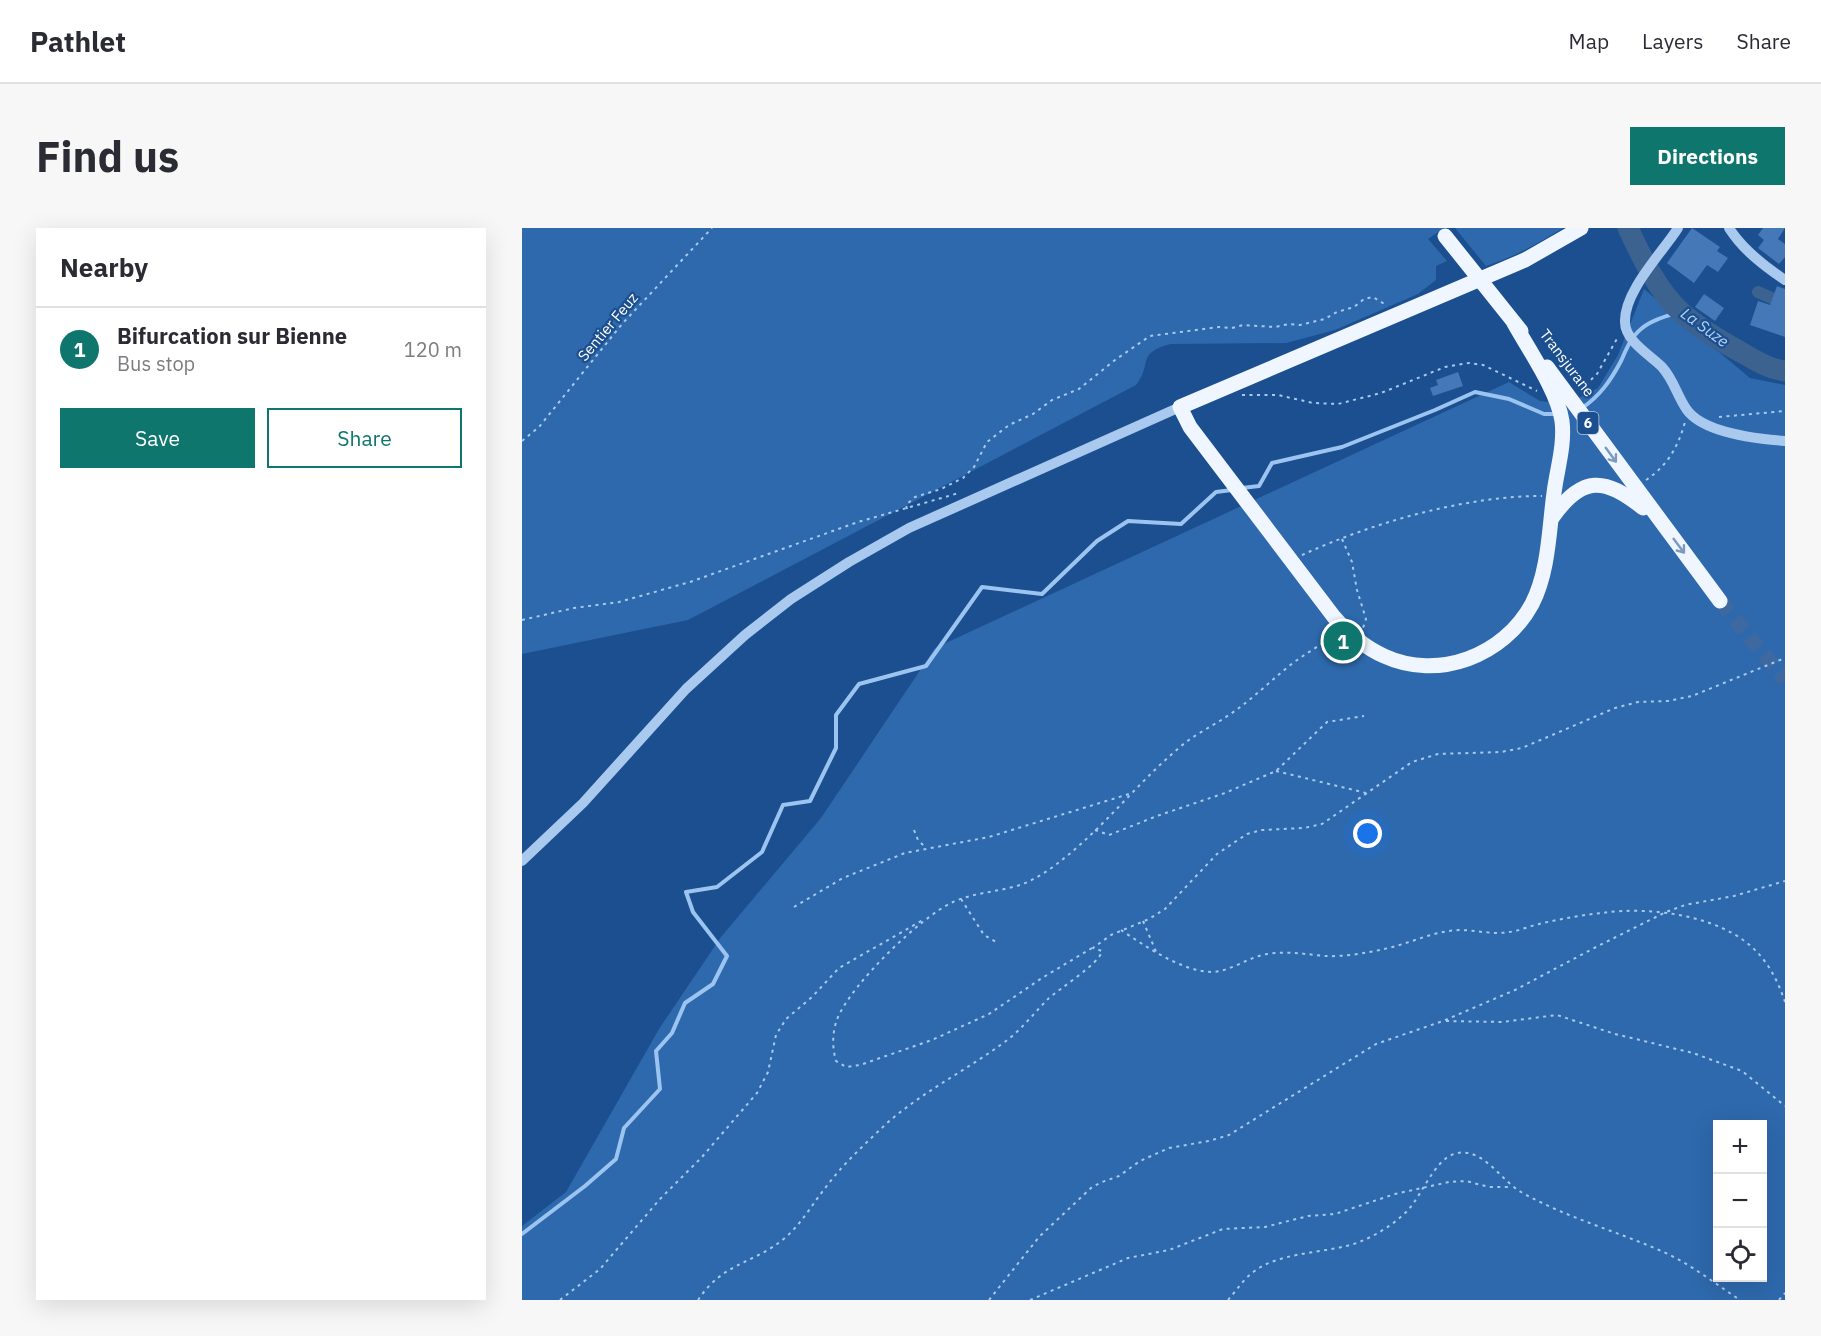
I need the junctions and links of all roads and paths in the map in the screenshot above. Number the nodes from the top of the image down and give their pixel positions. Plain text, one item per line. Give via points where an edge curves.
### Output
1 (712, 228) edge
2 (1581, 228) edge
3 (1678, 228) edge
4 (1729, 228) edge
5 (1448, 239) dead end
6 (1785, 280) edge
7 (1390, 308) dead end
8 (1514, 323) junction
9 (1625, 324) junction
10 (1579, 391) dead end
11 (1544, 393) dead end
12 (1241, 395) dead end
13 (1180, 407) junction
14 (1687, 410) junction
15 (1785, 411) edge
16 (1719, 417) dead end
17 (522, 441) edge
18 (1785, 441) edge
19 (1640, 484) dead end
20 (964, 491) dead end
21 (1551, 496) dead end
22 (907, 509) junction
23 (1552, 518) junction
24 (1661, 523) junction
25 (1342, 539) junction
26 (1300, 563) junction
27 (1720, 601) tunnel mouth
28 (522, 620) edge
29 (1347, 631) junction
30 (1785, 658) edge
31 (1364, 716) dead end
32 (1276, 771) junction
33 (1132, 793) junction
34 (1366, 793) junction
35 (914, 830) dead end
36 (1095, 830) junction
37 (926, 848) junction
38 (522, 861) edge
39 (1785, 881) edge
40 (961, 899) junction
41 (794, 907) dead end
42 (1666, 912) junction
43 (928, 917) junction
44 (1143, 921) junction
45 (1121, 930) junction
46 (998, 943) dead end
47 (1093, 948) junction
48 (1157, 954) junction
49 (1785, 1002) edge
50 (1443, 1021) junction
51 (1785, 1106) edge
52 (1513, 1187) junction
53 (1423, 1189) junction
54 (1785, 1293) edge
55 (560, 1300) edge
56 (698, 1300) edge
57 (989, 1300) edge
58 (1030, 1300) edge
59 (1228, 1300) edge
60 (1740, 1300) edge
61 (1779, 1300) edge

1 - 17 path, Sentier Feuz via 622,324 539,427
2 - 13 main road via 1525,260
3 - 9 street via 1642,278 1629,303
4 - 6 street via 1763,265
5 - 8 main road, Transjurane / 6
7 - 22 path via 1373,297 1325,319 1300,325 1243,325 1150,336 1079,389 1009,425 987,442 974,467 963,478 915,497 906,505
8 - 23 main road via 1553,394 1562,419
8 -> 24 main road, Transjurane / 6
9 - 10 path via 1597,374
9 - 14 street via 1629,336 1670,377
11 - 12 path via 1483,364 1469,363 1445,367 1382,393 1338,404 1278,395
13 - 26 main road via 1190,427
13 - 38 street via 909,528 791,599 745,634 686,689 582,803
14 - 18 street via 1712,427
14 - 19 path via 1681,437 1668,462
15 - 16 path
20 - 22 path
21 - 25 path via 1463,505 1403,517
22 - 28 path via 629,600
23 - 24 main road via 1574,493 1600,485 1624,492
23 - 29 main road via 1539,585 1527,612 1509,634 1476,656 1450,664 1423,666 1397,661
24 -> 27 main road, Transjurane / 6
25 - 26 path
25 - 29 path via 1352,562 1366,620 1364,628
26 - 29 main road
29 - 33 path via 1291,664 1258,694 1181,745
30 - 34 path via 1692,696 1615,708 1522,748 1428,756 1404,766
31 - 32 path via 1327,722
32 - 34 path
32 - 36 path via 1109,835
33 - 36 path
33 - 37 path via 989,837
34 - 44 path via 1322,824 1247,834 1217,854 1165,909
35 - 37 path
36 - 40 path via 1058,863 1032,879
37 - 41 path via 853,873
39 - 42 path
40 - 43 path
40 - 46 path via 984,935
42 - 48 path via 1602,913 1508,933 1458,930 1383,949 1328,956 1277,952 1212,972
42 - 49 path via 1723,928 1744,940 1758,952
42 - 50 path via 1515,990
43 - 47 path via 855,990 838,1017 833,1052 836,1061 846,1067 932,1040 989,1014
43 - 55 path via 839,968 786,1019 757,1093 600,1269
44 - 45 path
44 - 48 path
45 - 47 path
45 - 48 path
47 - 56 path via 1102,951 1101,956 1049,999 1023,1028 890,1121 827,1185 786,1237 719,1276
50 - 51 path via 1502,1022 1557,1015 1693,1053 1742,1071
50 - 57 path via 1376,1044 1229,1135 1169,1148 1092,1187 1039,1237
52 - 53 path via 1457,1181
52 - 53 path via 1479,1157 1460,1153 1443,1160
52 - 60 path via 1573,1218 1660,1250
53 - 58 path via 1395,1194 1343,1213 1308,1216 1265,1227 1223,1229 1169,1250 1119,1261
53 - 59 path via 1402,1216 1367,1239 1261,1267
54 - 61 path

